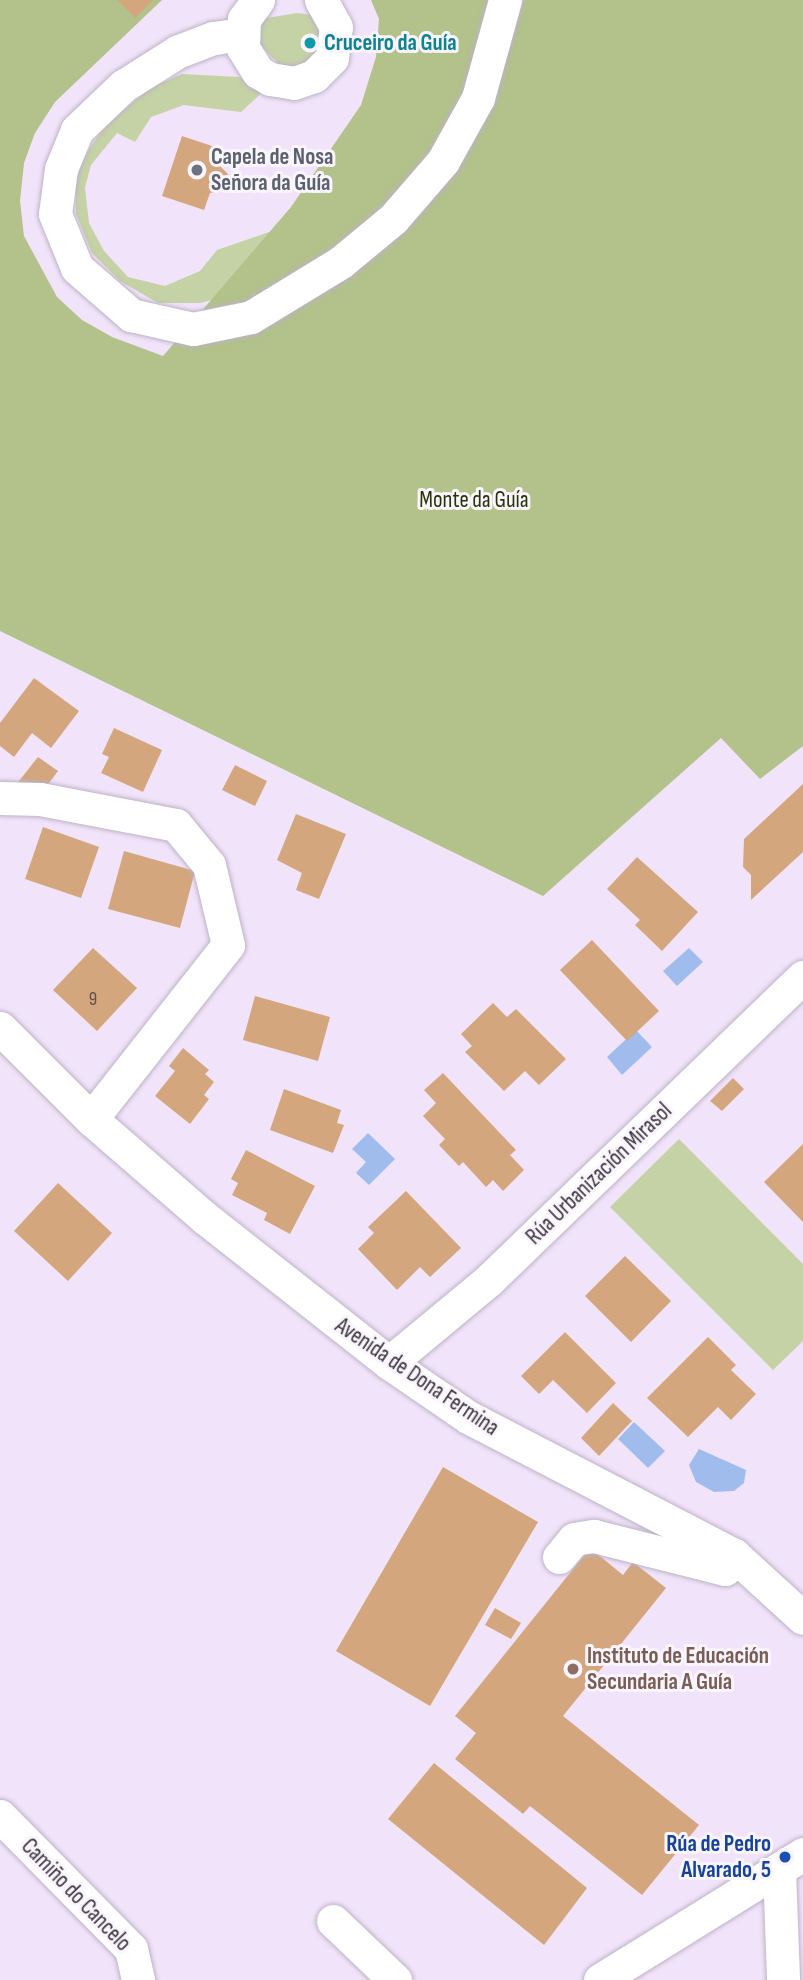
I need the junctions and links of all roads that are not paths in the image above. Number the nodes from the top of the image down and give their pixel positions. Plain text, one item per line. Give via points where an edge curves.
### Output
1 (258, 0) edge
2 (321, 0) edge
3 (505, 0) edge
4 (242, 34) junction
5 (0, 798) edge
6 (803, 977) edge
7 (0, 1028) edge
8 (91, 1119) junction
9 (389, 1363) junction
10 (734, 1555) junction
11 (559, 1558) dead end
12 (803, 1618) edge
13 (0, 1816) edge
14 (791, 1862) edge
15 (333, 1921) dead end
16 (138, 1980) edge
17 (395, 1980) edge
18 (600, 1980) edge
19 (783, 1980) edge

1 - 4 street via 244,19
2 - 4 street via 336,27 336,43 322,70 304,81 284,83 258,72 249,61
3 - 4 street via 478,98 443,162 393,219 341,262 251,317 193,329 131,315 77,268 55,214 61,169 77,130 123,86 177,52 213,38
5 - 8 street via 40,799 176,825 209,865 228,945
6 - 9 street, Rúa Urbanización Mirasol via 490,1279
7 - 8 street, Avenida de Dona Fermina
8 - 9 street, Avenida de Dona Fermina via 275,1276
9 - 10 street, Avenida de Dona Fermina via 468,1417
10 - 11 street via 725,1569 594,1536 574,1539
10 - 12 street, Avenida de Dona Fermina
13 - 16 street, Camiño do Cancelo via 131,1948
14 - 18 street
14 - 19 street
15 - 17 street

